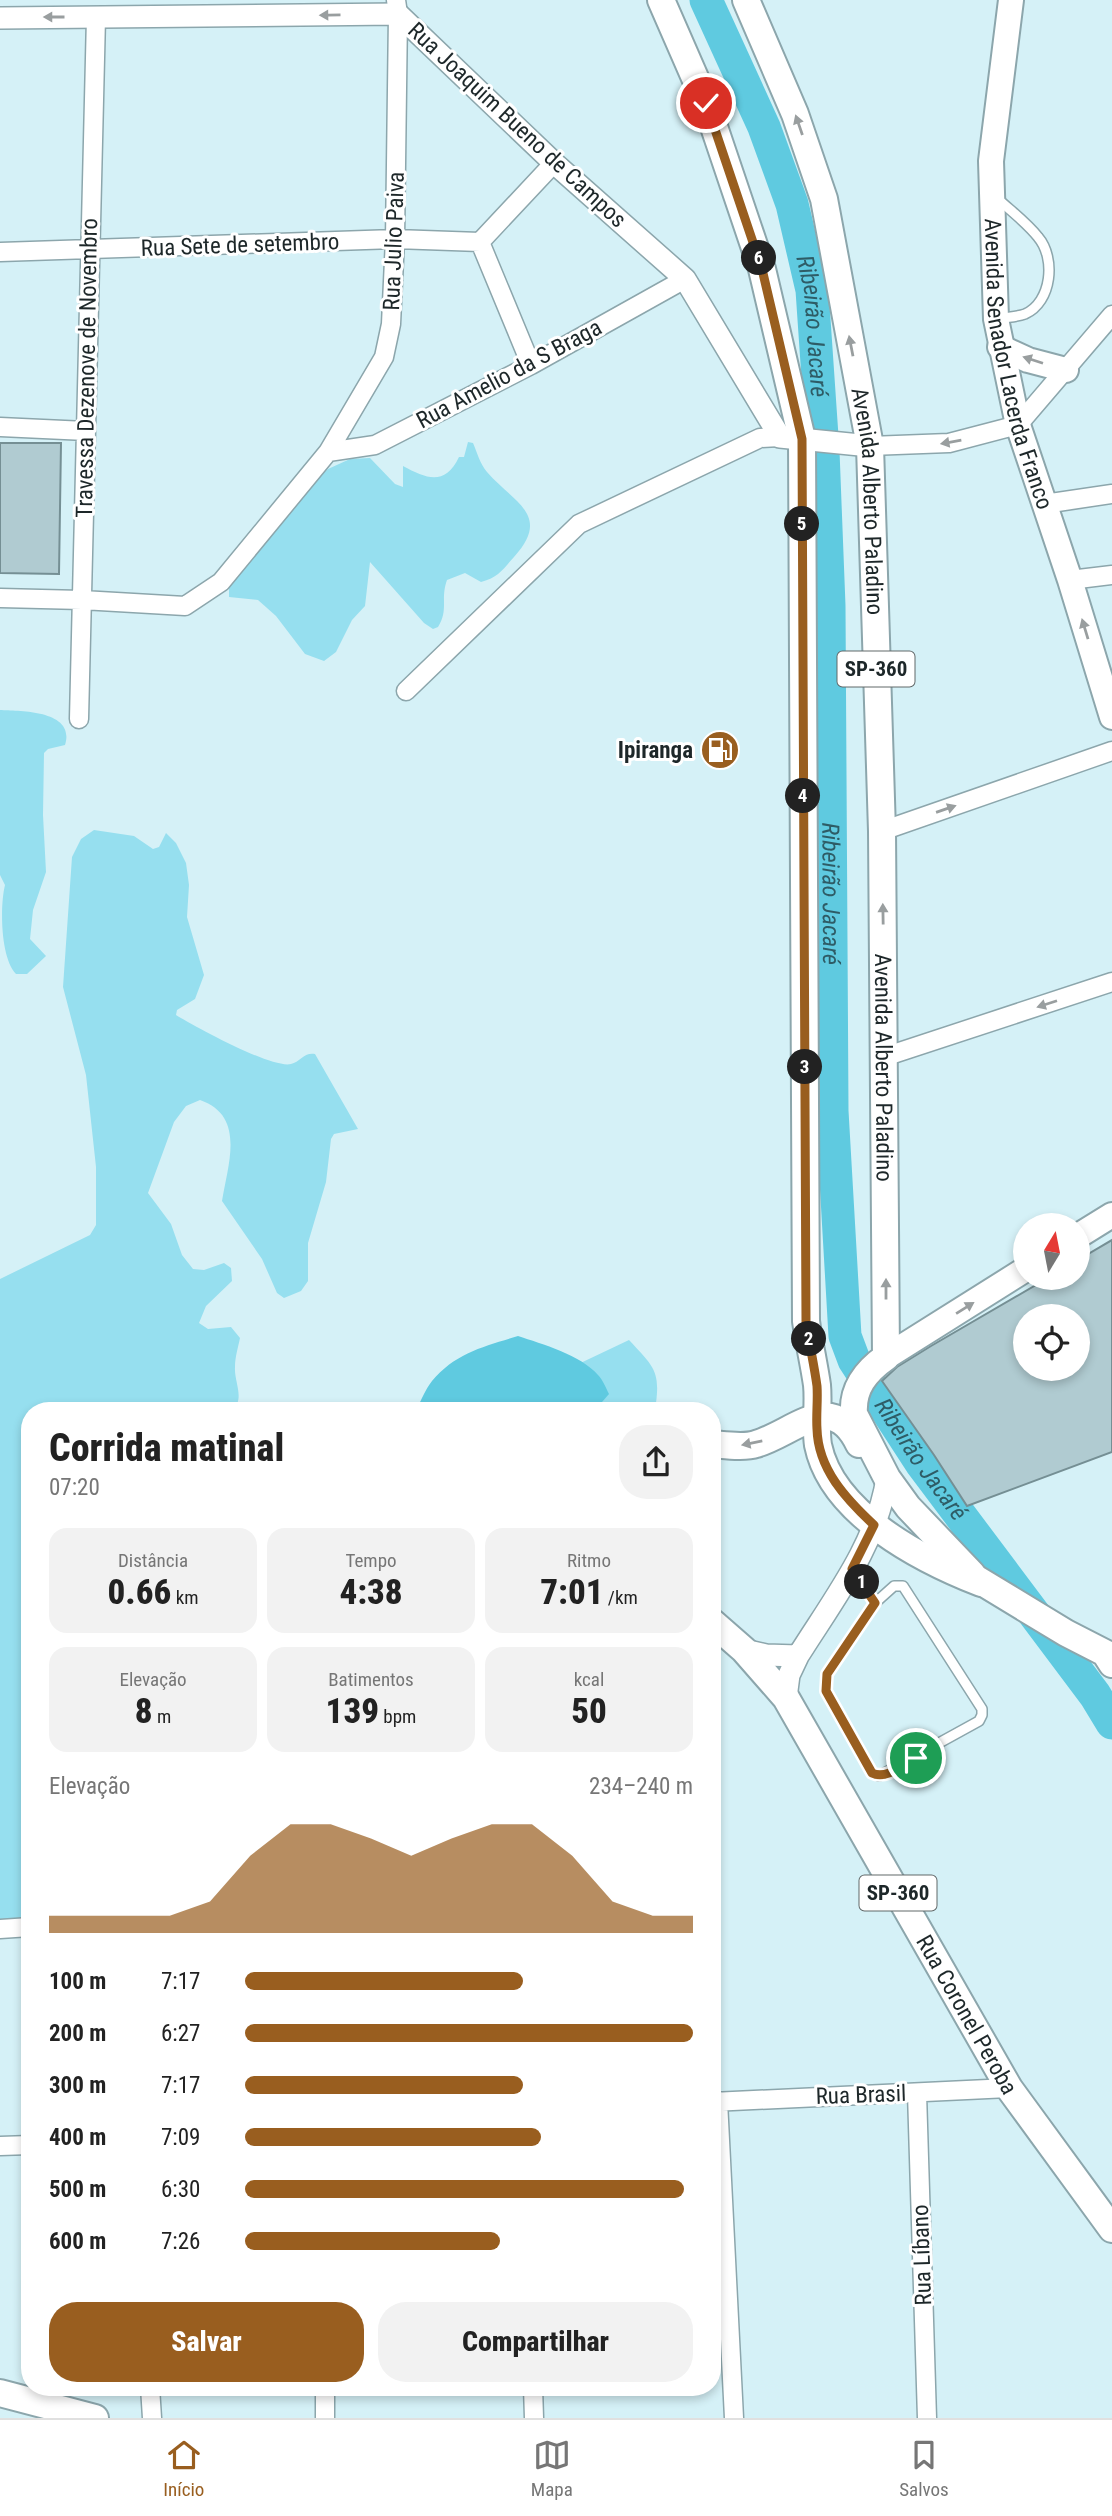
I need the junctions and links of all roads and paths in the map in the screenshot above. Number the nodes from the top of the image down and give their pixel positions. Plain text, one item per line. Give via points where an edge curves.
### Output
1 (661, 0) edge
2 (746, 0) edge
3 (1011, 0) edge
4 (397, 7) edge
5 (96, 17) junction
6 (0, 18) edge
7 (554, 163) junction
8 (992, 194) junction
9 (396, 239) junction
10 (480, 242) junction
11 (90, 250) junction
12 (0, 252) edge
13 (685, 279) junction
14 (1112, 315) edge
15 (996, 319) junction
16 (1000, 347) junction
17 (531, 365) junction
18 (1066, 370) junction
19 (1017, 425) junction
20 (0, 427) edge
21 (86, 430) junction
22 (798, 439) junction
23 (864, 445) junction
24 (328, 452) junction
25 (1112, 494) edge
26 (1044, 504) junction
27 (1112, 575) edge
28 (1070, 580) junction
29 (0, 598) edge
30 (82, 600) junction
31 (1105, 666) edge
32 (406, 691) dead end
33 (1112, 717) edge
34 (79, 719) dead end
35 (1112, 751) edge
36 (882, 831) junction
37 (1112, 982) edge
38 (884, 1057) junction
39 (1112, 1215) edge
40 (1090, 1229) edge
41 (1013, 1277) edge
42 (882, 1360) junction
43 (817, 1417) junction
44 (721, 1444) edge
45 (885, 1487) junction
46 (874, 1525) junction
47 (852, 1569) junction
48 (981, 1583) junction
49 (875, 1603) junction
50 (721, 1630) edge
51 (744, 1650) junction
52 (798, 1656) junction
53 (1110, 1658) edge
54 (786, 1698) junction
55 (21, 1928) edge
56 (0, 1929) edge
57 (1009, 2088) junction
58 (917, 2093) junction
59 (721, 2102) edge
60 (21, 2146) edge
61 (0, 2147) edge
62 (721, 2202) edge
63 (1112, 2229) edge
64 (0, 2393) edge
65 (151, 2396) edge
66 (325, 2396) edge
67 (533, 2396) edge
68 (95, 2418) edge
69 (152, 2418) edge
70 (325, 2418) edge
71 (534, 2418) edge
72 (734, 2418) edge
73 (927, 2418) edge

1 - 22 main road via 706,103 762,269
23 -> 2 main road, Avenida Alberto Paladino / SP-360 via 824,198 795,114
3 - 8 main road, Avenida Senador Lacerda Franco via 991,161
4 -> 5 street, Rua Joaquim Bueno de Campos
4 - 7 street, Rua Joaquim Bueno de Campos
4 - 9 street, Rua Julio Paiva
5 -> 6 street, Rua Joaquim Bueno de Campos
5 - 11 street, Travessa Dezenove de Novembro
7 - 10 street
7 - 13 street, Rua Joaquim Bueno de Campos
8 - 15 main road, Avenida Senador Lacerda Franco
8 - 15 lane via 1040,238 1049,258 1046,288 1039,303 1025,314
9 - 10 street, Rua Sete de setembro
9 - 11 street, Rua Sete de setembro
9 - 24 street, Rua Julio Paiva via 391,324 384,357
10 - 17 street
11 - 12 street, Rua Sete de setembro
11 - 21 street, Travessa Dezenove de Novembro
13 - 17 street, Rua Amelio da S Braga
13 - 22 street, Rua Joaquim Bueno de Campos
14 - 18 street
15 - 16 main road, Avenida Senador Lacerda Franco
18 -> 16 main road
16 - 19 main road, Avenida Senador Lacerda Franco
17 - 24 street, Rua Amelio da S Braga via 375,445
18 - 19 street
19 -> 23 street via 950,443
19 - 26 main road, Avenida Senador Lacerda Franco
20 - 21 street
21 - 30 street, Travessa Dezenove de Novembro
22 - 23 street
22 - 32 street via 760,438 579,524
22 - 43 main road via 806,1321
23 - 36 main road, Avenida Alberto Paladino / SP-360
24 - 30 street, Rua Julio Paiva via 220,582 185,606
25 - 26 street
26 - 28 main road, Avenida Senador Lacerda Franco
27 - 28 street
31 -> 28 main road, Avenida Senador Lacerda Franco
29 - 30 street, Rua Julio Paiva
30 - 34 street, Travessa Dezenove de Novembro
31 - 33 main road, Avenida Senador Lacerda Franco
36 -> 35 street
38 -> 36 main road, Avenida Alberto Paladino / SP-360
37 -> 38 street
42 -> 38 main road, Avenida Alberto Paladino / SP-360
39 - 40 main road
42 -> 41 main road
42 - 45 main road via 866,1373 853,1402
43 -> 44 main road via 755,1445
43 - 45 main road via 837,1418 856,1437
43 - 46 main road via 824,1462 852,1505
45 - 46 street
45 - 48 main road via 919,1536
46 - 47 street
46 - 48 main road via 940,1566
47 - 49 lane
47 - 52 street
48 - 53 main road
49 - 49 lane via 827,1674 825,1684 872,1773 879,1776 979,1721 982,1709 903,1586 894,1586
50 - 51 main road, Rua Coronel Peroba / SP-360
51 - 52 street
51 - 54 main road, Rua Coronel Peroba / SP-360
52 - 54 street
54 - 57 main road, Rua Coronel Peroba / SP-360
55 - 56 street
57 - 58 street, Rua Brasil
57 - 63 main road, Rua Coronel Peroba / SP-360
58 - 59 street, Rua Brasil
58 - 73 street, Rua Líbano
60 - 61 street
62 - 72 street
64 - 68 main road
65 - 69 street
66 - 70 street
67 - 71 street

